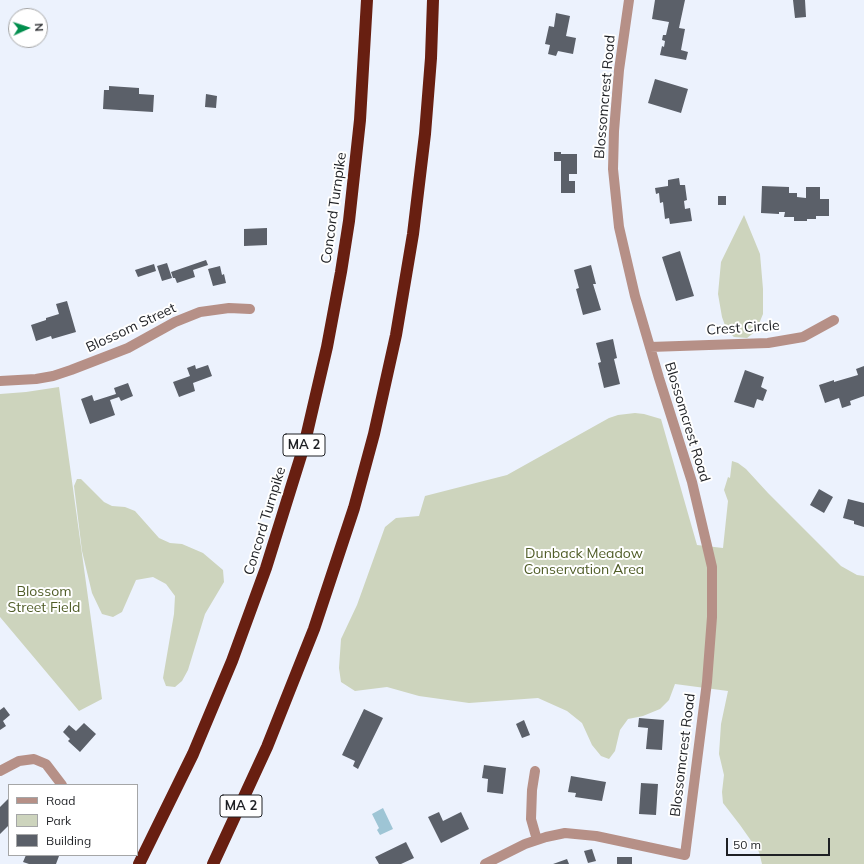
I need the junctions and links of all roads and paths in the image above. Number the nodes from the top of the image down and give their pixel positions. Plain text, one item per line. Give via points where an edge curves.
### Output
1 (367, 0) edge
2 (433, 0) edge
3 (629, 0) edge
4 (250, 309) dead end
5 (834, 320) dead end
6 (650, 347) junction
7 (0, 381) edge
8 (0, 771) edge
9 (535, 771) dead end
10 (61, 784) edge
11 (537, 840) junction
12 (139, 864) edge
13 (213, 864) edge
14 (485, 864) edge

1 - 12 highway, Concord Turnpike / MA 2 via 360,120 349,221 329,334 304,446 266,568 230,667 190,760
2 - 13 highway, MA 2 via 427,109 413,234 395,341 374,434 354,508 314,629 267,747
3 - 6 street, Blossomcrest Road via 619,70 613,169 619,227
4 - 7 street, Blossom Street via 229,308 200,312 179,320 128,348 67,372 40,378
5 - 6 street, Crest Circle via 803,337 768,343
6 - 11 street, Blossomcrest Road via 692,482 712,567 712,617 707,682 685,855 588,835 565,833
8 - 10 street via 19,761 38,760 46,764
9 - 11 street via 531,819
11 - 14 street

